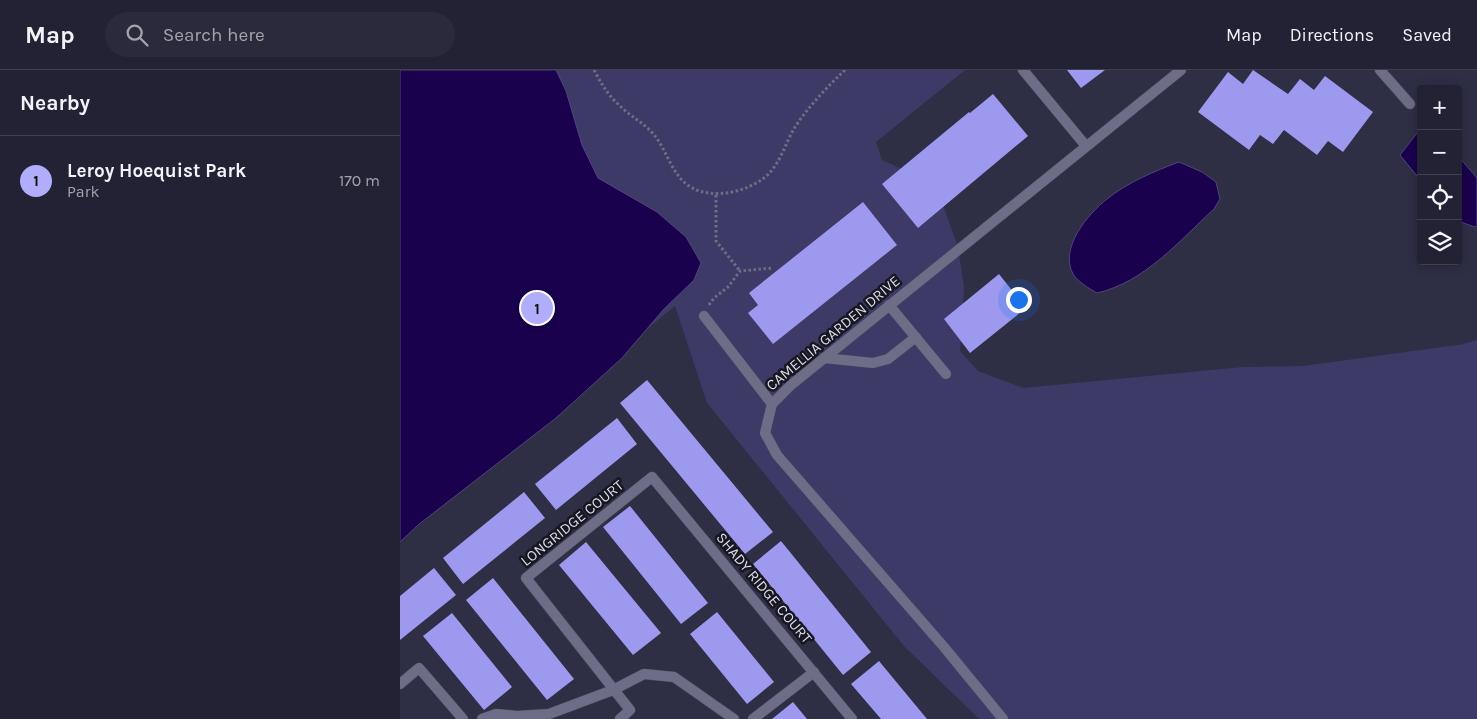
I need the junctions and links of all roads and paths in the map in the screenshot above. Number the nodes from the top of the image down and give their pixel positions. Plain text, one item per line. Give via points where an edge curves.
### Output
1 (594, 70) edge
2 (845, 70) edge
3 (1023, 70) edge
4 (1180, 70) edge
5 (1380, 70) edge
6 (1410, 104) dead end
7 (1086, 146) junction
8 (716, 194) junction
9 (773, 268) dead end
10 (740, 271) junction
11 (889, 305) junction
12 (704, 316) joint
13 (916, 336) junction
14 (824, 358) junction
15 (946, 374) dead end
16 (772, 404) junction
17 (652, 477) joint
18 (814, 672) junction
19 (400, 684) edge
20 (613, 690) junction
21 (551, 716) edge
22 (463, 719) edge
23 (482, 719) edge
24 (620, 719) edge
25 (734, 719) edge
26 (753, 719) edge
27 (852, 719) edge
28 (1003, 719) edge

1 - 8 path via 618,105 655,136 688,186 702,193
2 - 8 path via 795,127 778,161 764,178 741,189
3 - 7 lane
4 - 7 lane, CAMELLIA GARDEN DRIVE
5 - 6 lane
7 - 11 lane, CAMELLIA GARDEN DRIVE
8 - 10 path via 716,241
9 - 10 path
10 - 12 path via 714,298
11 - 13 lane
11 - 14 lane, CAMELLIA GARDEN DRIVE
12 - 16 lane
13 - 14 lane via 888,359 873,364
13 - 15 lane
14 - 16 lane, CAMELLIA GARDEN DRIVE
16 - 28 lane, CAMELLIA GARDEN DRIVE via 765,433 777,456
17 - 18 lane, SHADY RIDGE COURT
17 - 20 lane, LONGRIDGE COURT via 526,578
18 - 26 lane
18 - 27 lane, SHADY RIDGE COURT
19 - 22 lane via 419,668
20 - 21 lane
20 - 24 lane via 630,710
20 - 25 lane via 644,674 674,677
21 - 23 lane via 496,714

